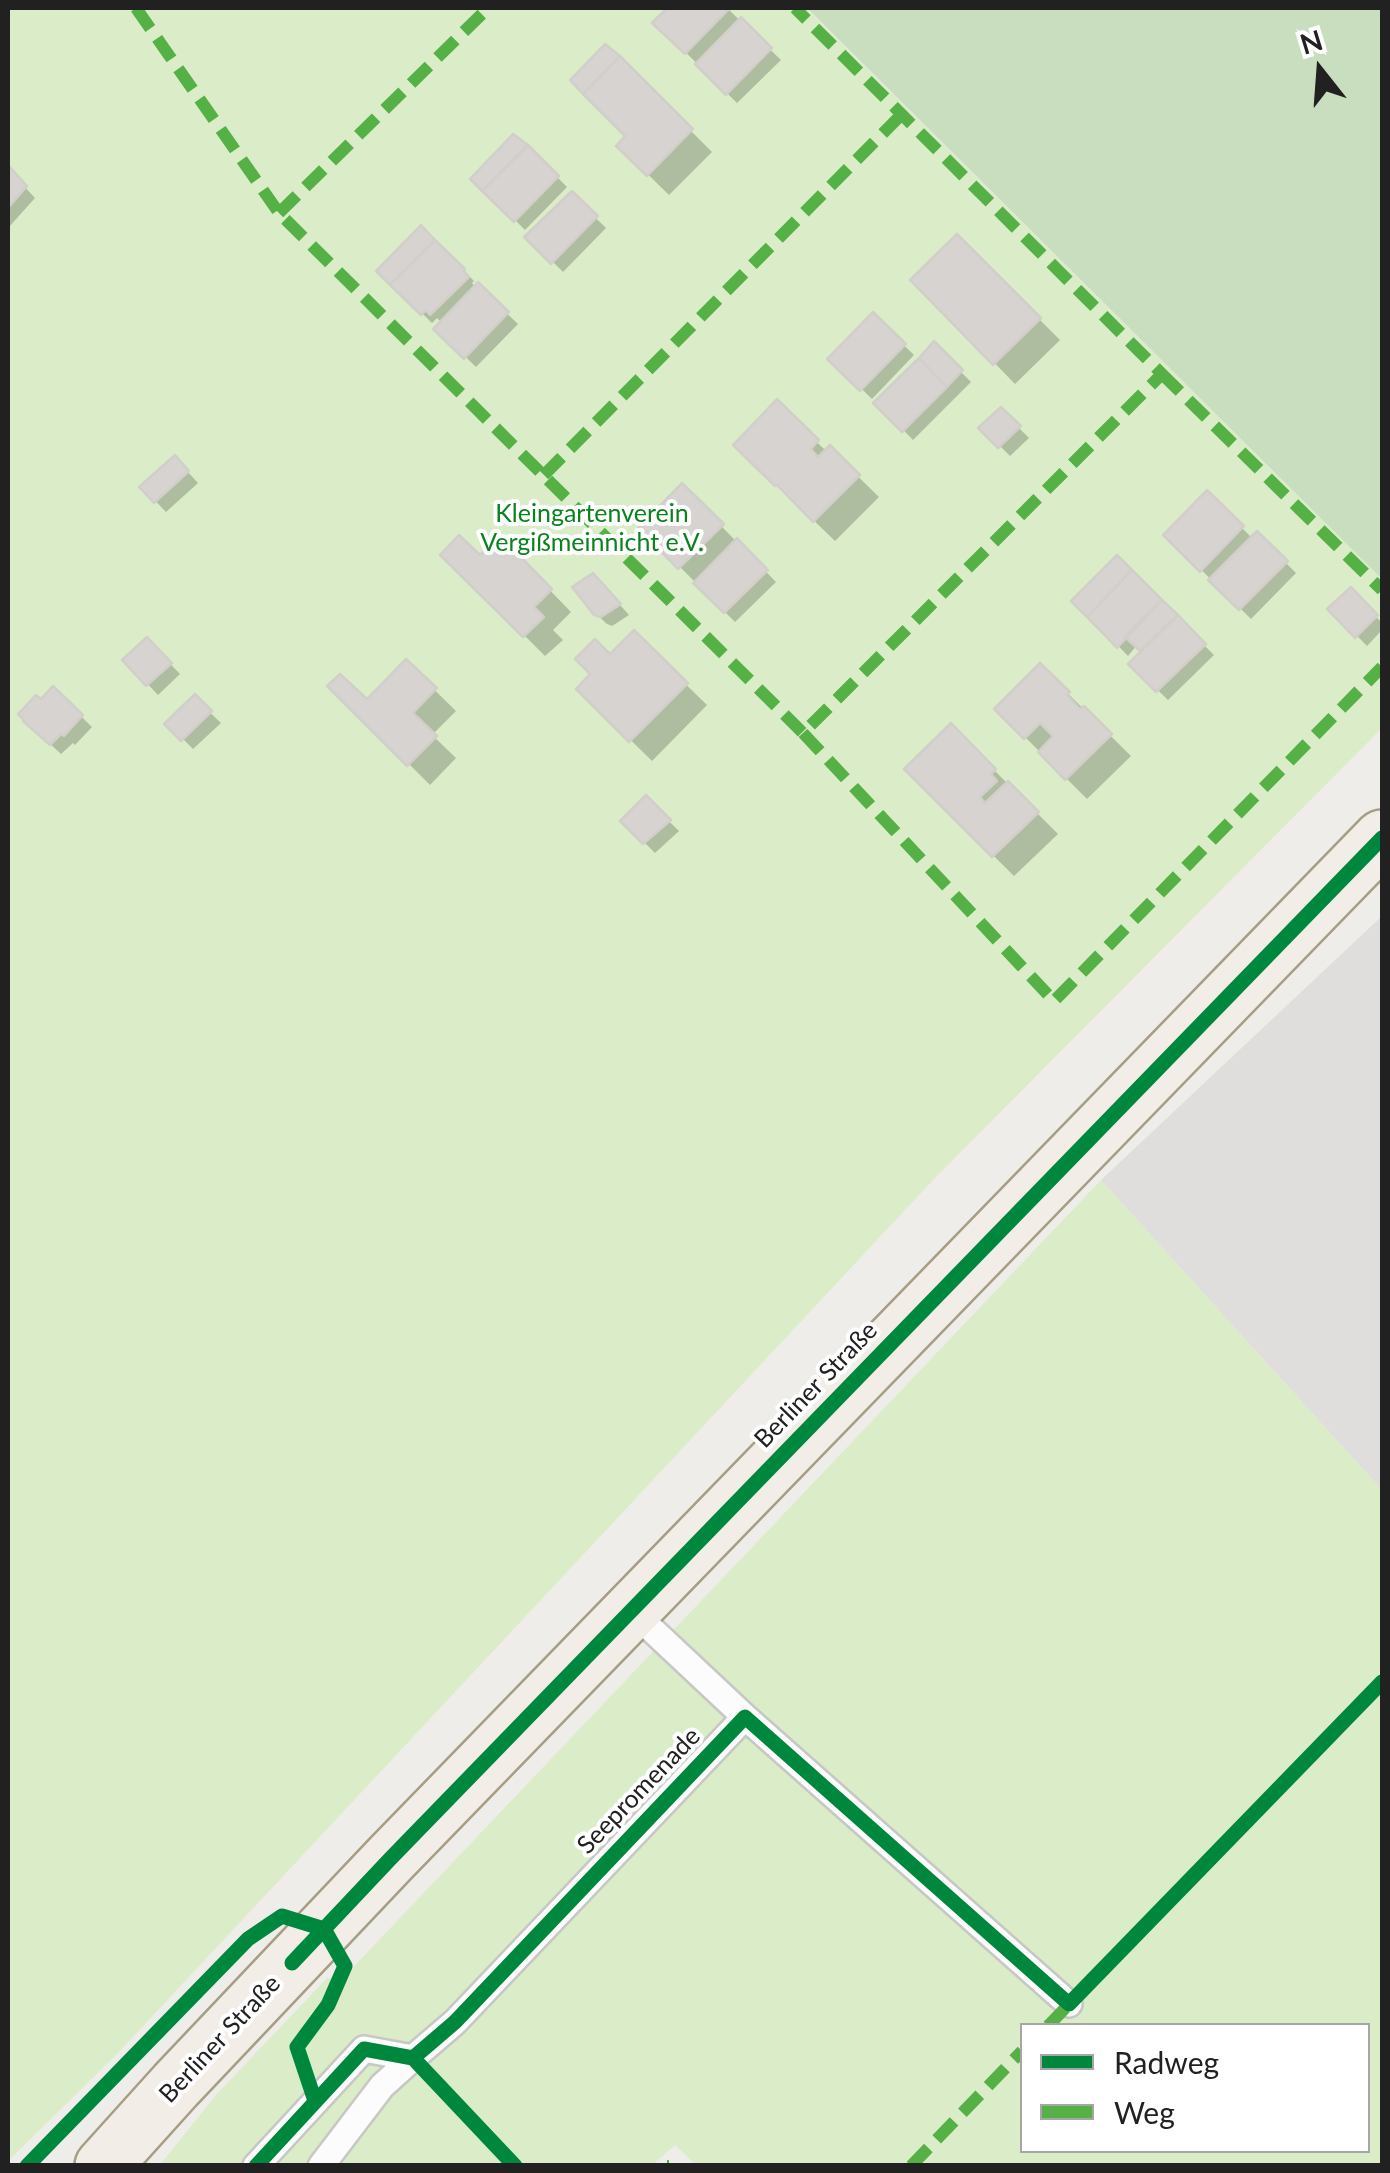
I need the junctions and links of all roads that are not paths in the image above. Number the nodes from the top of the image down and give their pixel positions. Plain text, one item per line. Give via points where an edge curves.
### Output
1 (1382, 838) edge
2 (632, 1610) junction
3 (745, 1717) junction
4 (1069, 2004) dead end
5 (413, 2058) junction
6 (103, 2166) edge
7 (256, 2166) edge
8 (321, 2166) edge

1 - 2 main road, Berliner Straße
2 - 3 lane
2 - 6 main road, Berliner Straße
3 - 4 lane
3 - 5 lane, Seepromenade
5 - 7 lane via 364,2048
5 - 8 lane, Seepromenade via 382,2086

